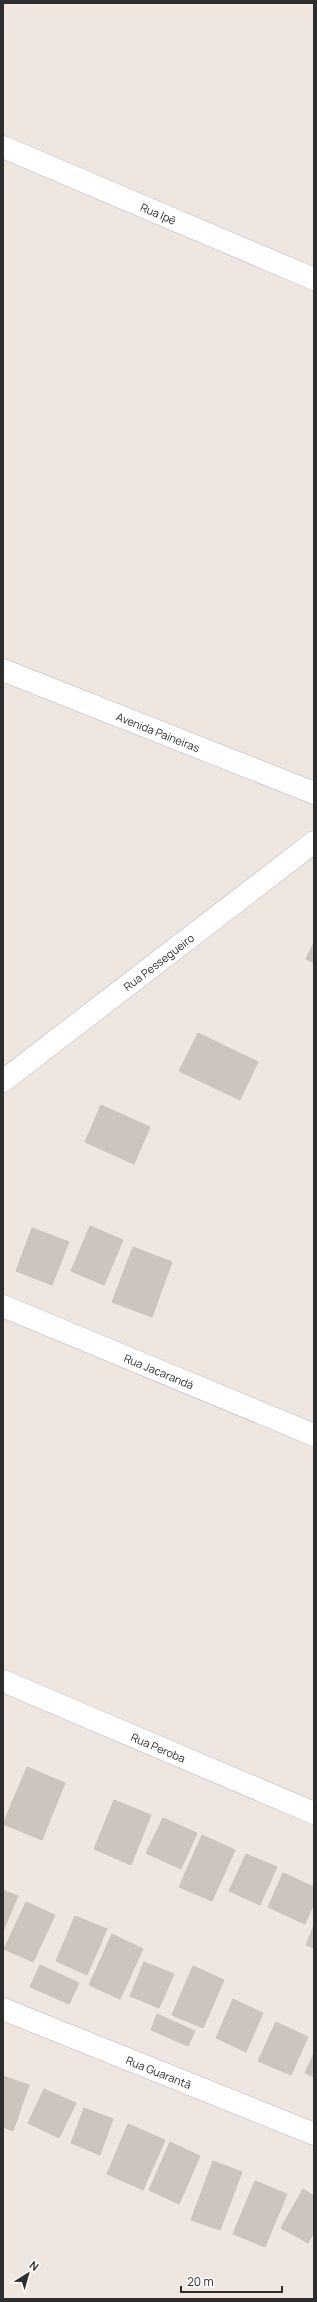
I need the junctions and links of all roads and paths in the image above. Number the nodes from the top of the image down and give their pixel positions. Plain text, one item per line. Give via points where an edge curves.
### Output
1 (3, 147) edge
2 (314, 278) edge
3 (3, 670) edge
4 (314, 793) edge
5 (314, 842) edge
6 (3, 1081) edge
7 (3, 1306) edge
8 (314, 1435) edge
9 (3, 1681) edge
10 (314, 1813) edge
11 (3, 2009) edge
12 (314, 2134) edge

1 - 2 street, Rua Ipê
3 - 4 street, Avenida Paineiras
5 - 6 street, Rua Pessegueiro
7 - 8 street, Rua Jacarandá
9 - 10 street, Rua Peroba
11 - 12 street, Rua Guarantã

